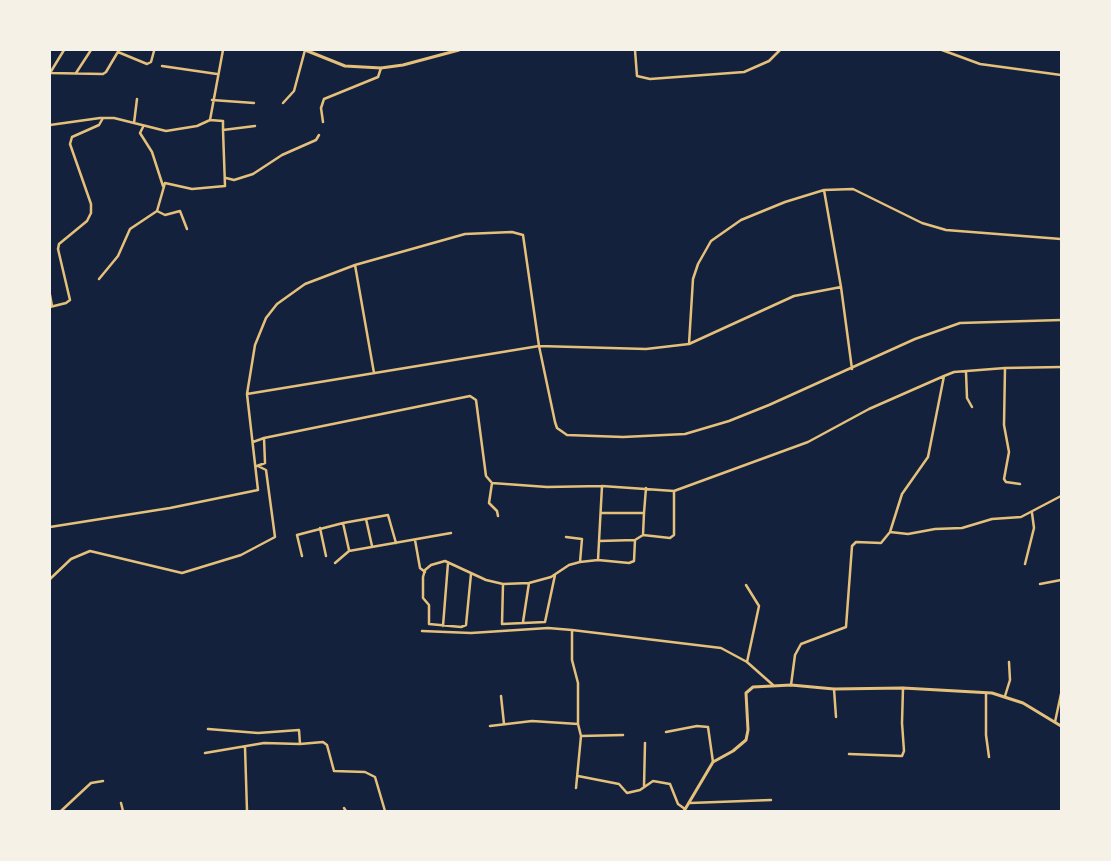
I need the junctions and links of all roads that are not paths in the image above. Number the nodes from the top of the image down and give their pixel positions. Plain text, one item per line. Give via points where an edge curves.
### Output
1 (64, 50) edge
2 (91, 50) edge
3 (223, 50) edge
4 (305, 50) edge
5 (458, 50) edge
6 (635, 50) edge
7 (780, 50) edge
8 (942, 50) edge
9 (119, 51) edge
10 (154, 51) dead end
11 (162, 66) dead end
12 (381, 68) junction
13 (50, 73) edge
14 (76, 73) junction
15 (217, 74) junction
16 (1061, 75) edge
17 (137, 99) dead end
18 (212, 100) junction
19 (254, 103) dead end
20 (283, 103) dead end
21 (103, 118) junction
22 (210, 120) junction
23 (323, 122) dead end
24 (134, 123) junction
25 (50, 125) edge
26 (255, 126) dead end
27 (143, 127) junction
28 (223, 130) junction
29 (319, 135) dead end
30 (226, 178) junction
31 (163, 186) junction
32 (824, 190) junction
33 (157, 211) junction
34 (187, 229) dead end
35 (1061, 239) edge
36 (355, 265) junction
37 (99, 279) dead end
38 (841, 287) junction
39 (50, 295) edge
40 (51, 306) edge
41 (1061, 320) edge
42 (689, 344) junction
43 (539, 346) junction
44 (1061, 367) edge
45 (852, 368) junction
46 (1005, 368) junction
47 (966, 372) junction
48 (374, 373) junction
49 (944, 376) junction
50 (247, 394) junction
51 (972, 407) dead end
52 (264, 438) junction
53 (253, 442) junction
54 (257, 466) junction
55 (492, 483) junction
56 (1020, 484) dead end
57 (602, 486) junction
58 (646, 488) junction
59 (674, 491) junction
60 (1061, 496) edge
61 (601, 513) junction
62 (644, 513) junction
63 (1032, 513) junction
64 (498, 516) dead end
65 (366, 518) junction
66 (343, 523) junction
67 (50, 527) edge
68 (320, 528) junction
69 (890, 532) junction
70 (451, 533) dead end
71 (643, 535) junction
72 (566, 538) dead end
73 (414, 540) junction
74 (635, 540) junction
75 (598, 541) junction
76 (396, 543) junction
77 (372, 547) junction
78 (349, 551) junction
79 (302, 556) dead end
80 (326, 556) dead end
81 (598, 560) junction
82 (580, 562) junction
83 (335, 563) dead end
84 (448, 563) junction
85 (1025, 564) dead end
86 (425, 572) junction
87 (471, 574) junction
88 (555, 575) junction
89 (50, 579) edge
90 (1061, 580) edge
91 (529, 583) junction
92 (503, 584) junction
93 (1040, 584) dead end
94 (746, 585) dead end
95 (523, 622) junction
96 (443, 626) junction
97 (572, 630) junction
98 (422, 632) dead end
99 (747, 662) junction
100 (1009, 662) dead end
101 (773, 685) junction
102 (791, 685) junction
103 (903, 688) junction
104 (834, 689) junction
105 (986, 693) junction
106 (1061, 694) edge
107 (501, 696) dead end
108 (1005, 696) junction
109 (836, 718) dead end
110 (504, 724) junction
111 (578, 724) junction
112 (1055, 724) junction
113 (490, 726) dead end
114 (1061, 726) edge
115 (208, 729) dead end
116 (666, 732) dead end
117 (623, 735) dead end
118 (581, 736) junction
119 (644, 743) dead end
120 (300, 744) junction
121 (245, 747) junction
122 (205, 753) dead end
123 (849, 754) dead end
124 (989, 757) dead end
125 (713, 762) junction
126 (578, 776) junction
127 (103, 781) dead end
128 (644, 786) junction
129 (576, 788) dead end
130 (771, 800) dead end
131 (121, 802) dead end
132 (690, 803) junction
133 (685, 810) edge
134 (61, 811) edge
135 (123, 811) edge
136 (247, 811) edge
137 (386, 811) edge

1 - 13 street
2 - 14 street
3 - 15 street
4 - 12 street via 345,66
4 - 20 street via 294,92
5 - 12 street
6 - 7 street via 637,76 650,79 744,72 769,61
8 - 16 street via 980,64
9 - 10 street via 147,64 151,62
9 - 14 street via 106,72
11 - 15 street
12 - 23 street via 378,77 324,99 321,108
13 - 14 street
15 - 18 street
17 - 24 street
18 - 19 street
18 - 22 street
21 - 24 street
21 - 25 street
21 - 40 street via 99,125 72,137 70,144 91,213 87,221 59,244 70,300
22 - 27 street via 197,126 166,131
22 - 28 street via 223,121
24 - 27 street
26 - 28 street
27 - 31 street via 140,134 152,152
28 - 30 street
29 - 30 street via 316,140 282,155 254,174 234,180
30 - 31 street via 223,187 192,189 168,183
31 - 33 street
32 - 35 street via 853,189 922,223 946,230
32 - 38 street
32 - 42 street via 741,220 712,241 693,279
33 - 34 street via 165,215 180,212
33 - 37 street via 130,229 118,256
36 - 43 street via 465,234 512,232 523,235
36 - 48 street
36 - 50 street via 305,284 277,304 266,318 255,345
38 - 42 street via 794,296
38 - 45 street
39 - 40 street
41 - 45 street via 960,323 914,339
42 - 43 street via 646,349
43 - 45 street via 554,422 567,435 685,434 729,421
43 - 48 street
44 - 46 street
46 - 47 street
46 - 56 street via 1004,425 1009,452 1004,479
47 - 49 street
47 - 51 street via 967,398
48 - 50 street
49 - 59 street via 869,409 808,442
49 - 69 street via 928,457 902,494
50 - 53 street
52 - 53 street
52 - 54 street via 265,463
52 - 55 street via 470,396 476,400 486,476
53 - 54 street
54 - 67 street via 259,485 254,492
54 - 89 street via 266,470 275,537 241,555 182,573 90,551 71,559
55 - 57 street
55 - 64 street via 489,503 498,510
57 - 58 street
57 - 61 street
58 - 59 street
58 - 62 street
59 - 71 street via 674,535 670,538
60 - 63 street
61 - 62 street
61 - 75 street
62 - 71 street
63 - 69 street via 992,519 962,528 908,534
63 - 85 street via 1034,528
65 - 66 street
65 - 76 street via 388,514
65 - 77 street
66 - 68 street
66 - 78 street
68 - 79 street via 297,535
68 - 80 street
69 - 102 street via 881,542 860,542 852,546 846,627 801,644 795,655
70 - 73 street
71 - 74 street
72 - 82 street via 582,539
73 - 76 street
73 - 86 street via 420,568
74 - 75 street
74 - 81 street via 632,562
75 - 81 street
76 - 77 street
77 - 78 street
78 - 83 street
81 - 82 street
82 - 88 street
84 - 86 street via 435,563
84 - 87 street
84 - 96 street
86 - 96 street via 423,598 429,605 428,622
87 - 92 street
87 - 96 street via 466,625 461,628
88 - 91 street
88 - 95 street via 547,621
90 - 93 street
91 - 92 street
91 - 95 street
92 - 95 street via 502,624
94 - 99 street via 759,606
97 - 98 street via 548,628 471,634
97 - 99 street via 721,648
97 - 111 street via 572,660 578,683
99 - 101 street
100 - 108 street via 1010,680
101 - 102 street
101 - 125 street via 748,689 745,697 746,740
102 - 104 street
103 - 104 street
103 - 105 street
103 - 123 street via 902,756
104 - 109 street
105 - 108 street
105 - 124 street
106 - 112 street
107 - 110 street
108 - 112 street via 1023,703
110 - 111 street via 532,721
110 - 113 street
111 - 118 street
112 - 114 street
115 - 120 street via 258,733 296,729 299,730
116 - 125 street via 708,727
117 - 118 street
118 - 126 street
119 - 128 street
120 - 121 street via 269,743
120 - 137 street via 325,743 334,772 365,772 373,776
121 - 122 street
121 - 136 street
125 - 132 street
126 - 128 street via 618,784 627,792
126 - 129 street
127 - 134 street via 91,784
128 - 133 street via 653,781 670,784 678,804
130 - 132 street
131 - 135 street
132 - 133 street

